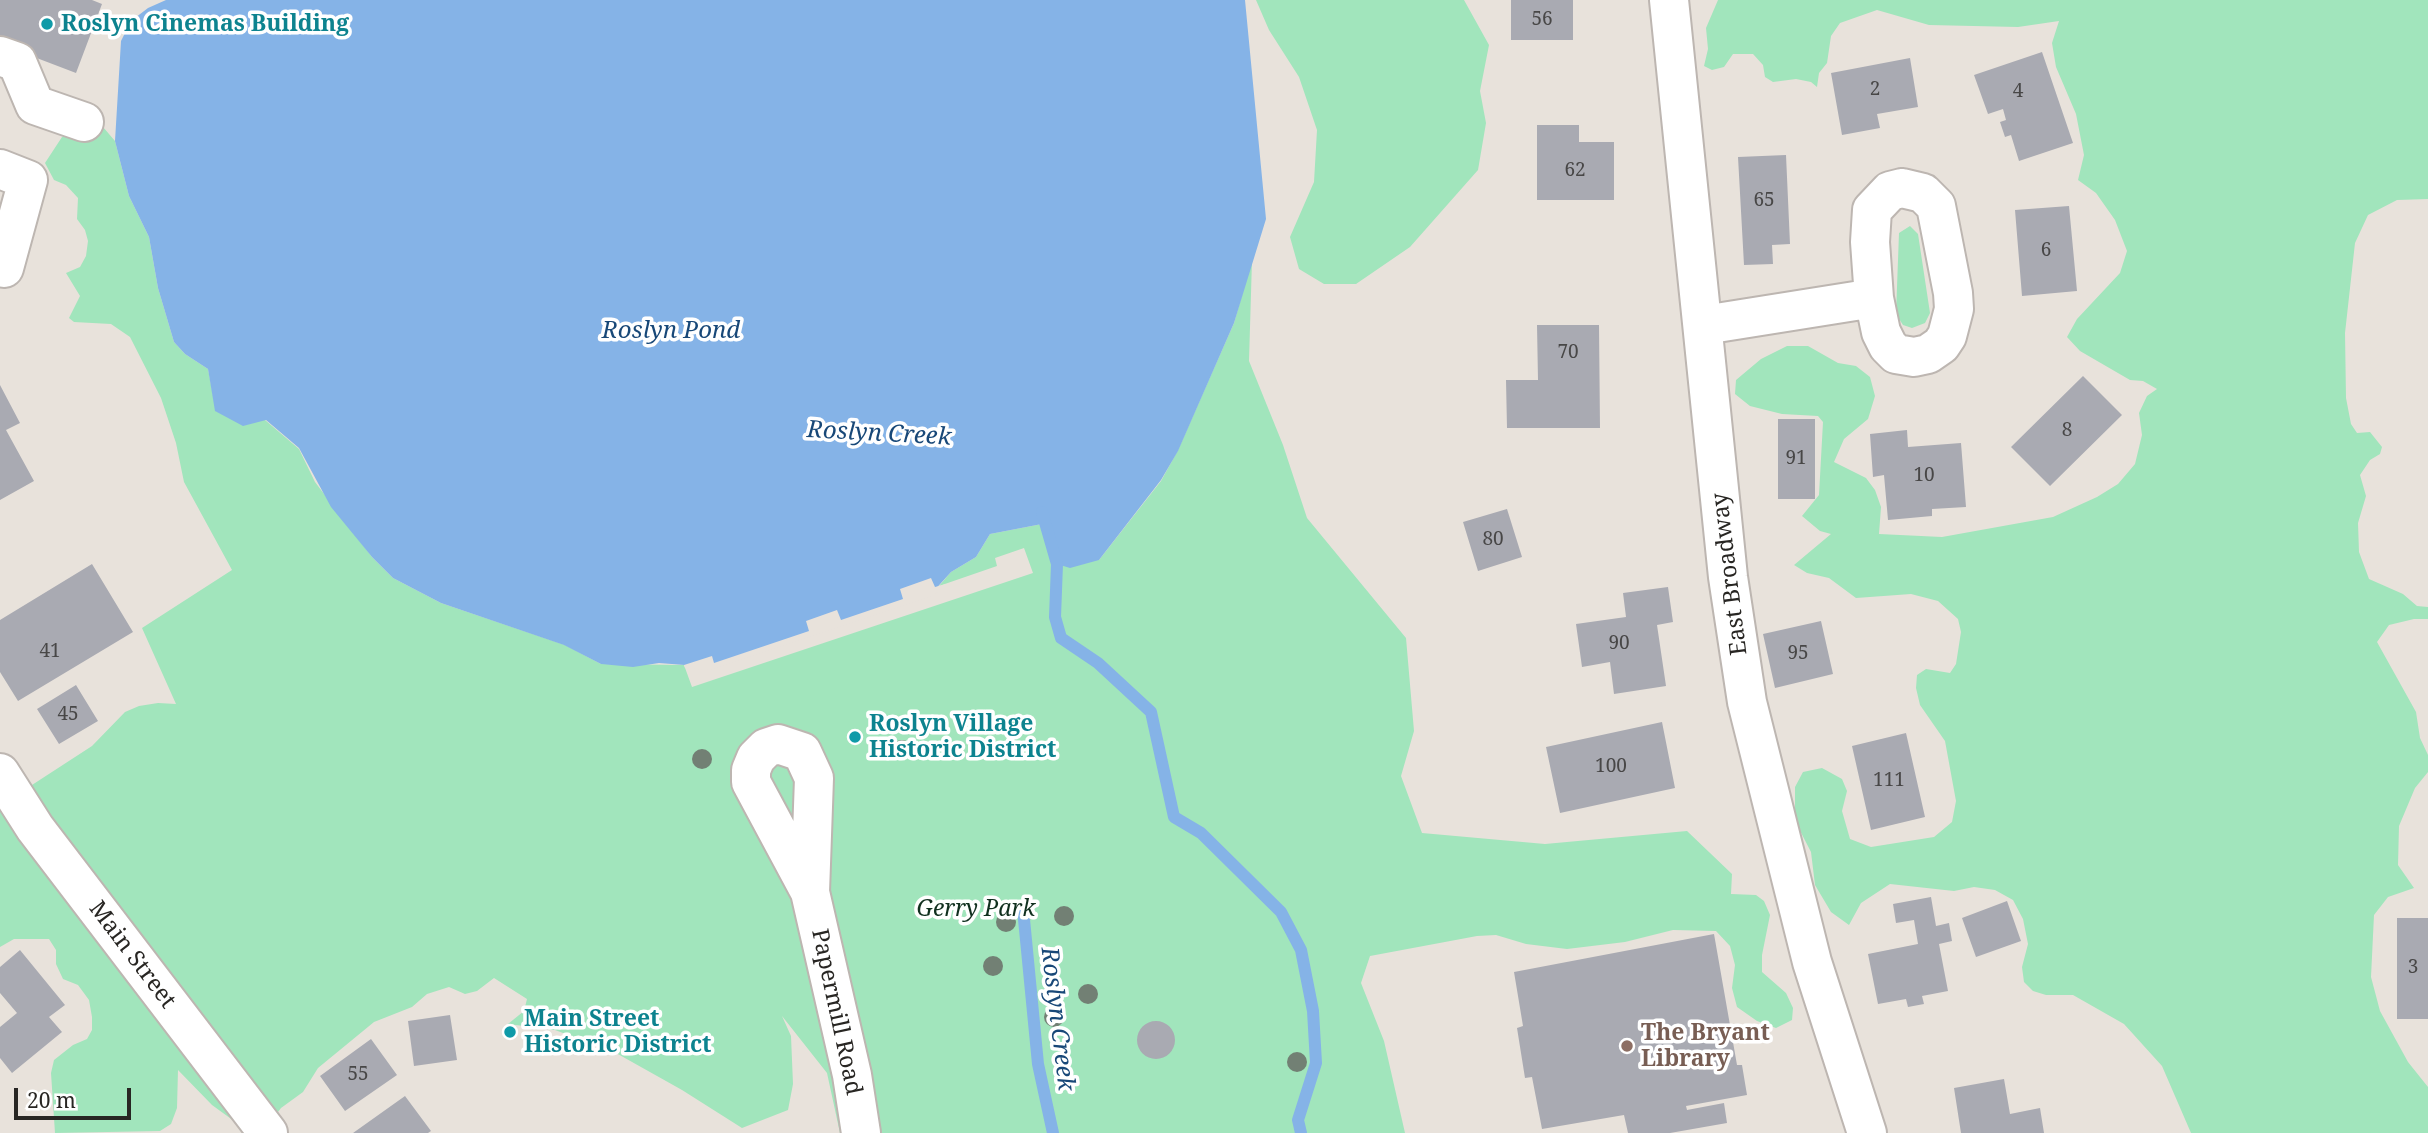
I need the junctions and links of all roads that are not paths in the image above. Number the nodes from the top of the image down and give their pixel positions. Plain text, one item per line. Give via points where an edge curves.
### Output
1 (1669, 0) edge
2 (0, 56) edge
3 (84, 122) dead end
4 (0, 169) edge
5 (4, 268) dead end
6 (1874, 298) dead end
7 (1704, 325) junction
8 (0, 774) edge
9 (810, 892) dead end
10 (268, 1133) edge
11 (861, 1133) edge
12 (1867, 1133) edge

1 - 7 main road, East Broadway
2 - 3 main road via 17,62 35,105
4 - 5 main road via 28,180
6 - 7 main road
7 - 12 main road, East Broadway via 1728,577 1747,702 1812,962
8 - 10 main road, Main Street via 35,828
9 - 11 main road, Papermill Road

